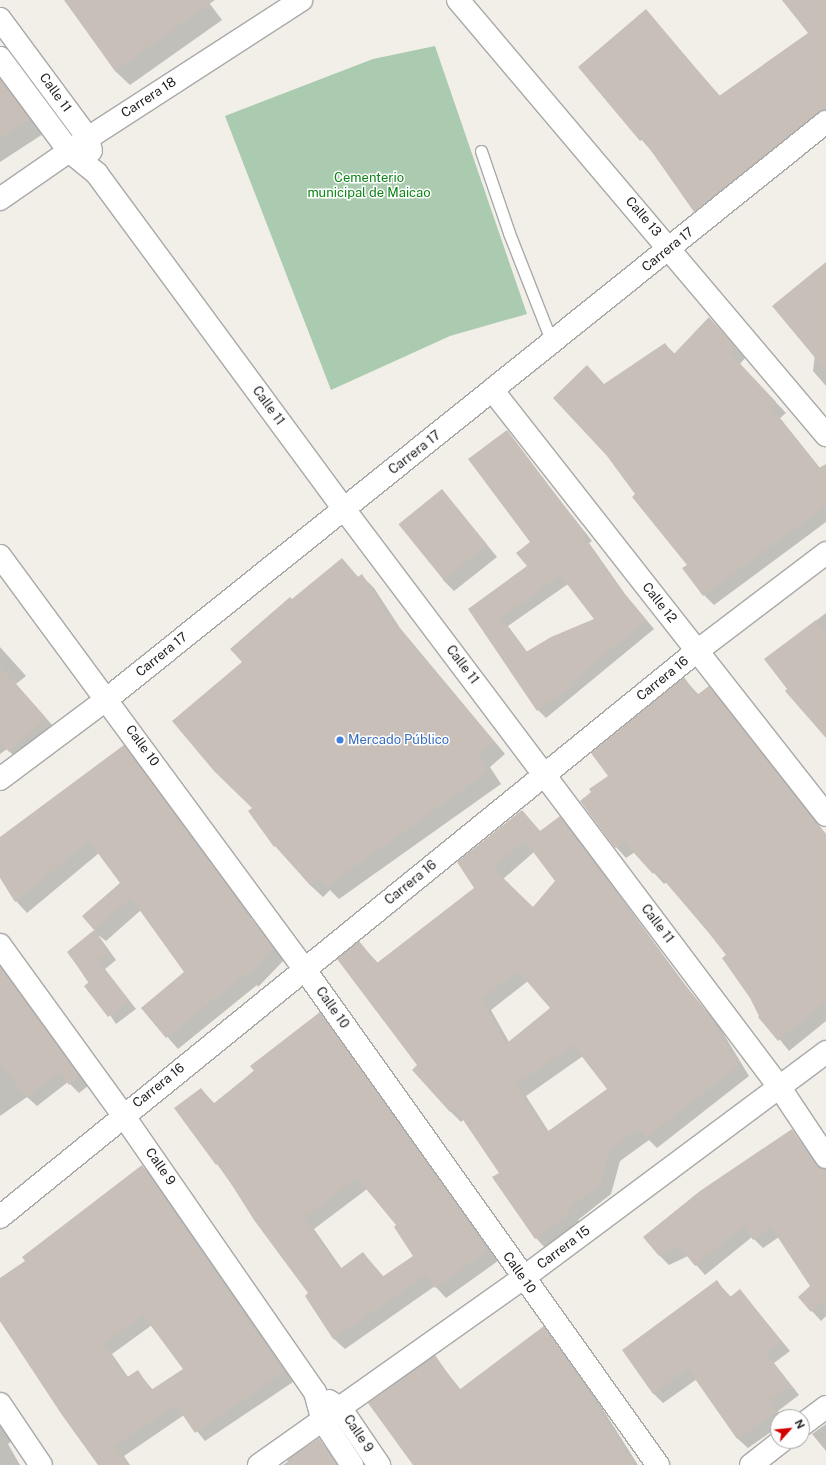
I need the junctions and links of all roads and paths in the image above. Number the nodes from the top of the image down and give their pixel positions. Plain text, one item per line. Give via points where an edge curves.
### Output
1 (301, 0) edge
2 (458, 0) edge
3 (0, 19) edge
4 (0, 58) edge
5 (826, 122) edge
6 (88, 138) junction
7 (69, 151) junction
8 (481, 152) dead end
9 (97, 174) junction
10 (0, 199) edge
11 (670, 249) junction
12 (552, 344) junction
13 (493, 391) junction
14 (826, 435) edge
15 (344, 509) junction
16 (826, 553) edge
17 (0, 556) edge
18 (697, 651) junction
19 (107, 699) junction
20 (544, 774) junction
21 (0, 780) edge
22 (826, 815) edge
23 (0, 945) edge
24 (305, 970) junction
25 (826, 1052) edge
26 (780, 1088) junction
27 (123, 1115) junction
28 (826, 1157) edge
29 (0, 1217) edge
30 (523, 1278) junction
31 (315, 1392) junction
32 (0, 1404) edge
33 (826, 1407) edge
34 (341, 1409) junction
35 (810, 1419) edge
36 (323, 1421) junction
37 (772, 1449) edge
38 (41, 1465) edge
39 (259, 1465) edge
40 (352, 1465) edge
41 (379, 1465) edge
42 (658, 1465) edge
43 (751, 1465) edge

1 - 6 street, Carrera 18
2 - 11 street, Calle 13
3 - 6 street, Calle 11
4 - 7 street, Calle 11
5 - 11 street, Carrera 17
6 - 7 street, Carrera 18
6 - 9 street, Calle 11
7 - 9 street, Calle 11
7 - 10 street, Carrera 18
8 - 12 lane
9 - 15 street, Calle 11
11 - 12 street, Carrera 17
11 - 14 street, Calle 13
12 - 13 street, Carrera 17
13 - 15 street, Carrera 17
13 - 18 street, Calle 12
15 - 19 street, Carrera 17
15 - 20 street, Calle 11
16 - 18 street, Carrera 16
17 - 19 street, Calle 10
18 - 20 street, Carrera 16
18 - 22 street, Calle 12
19 - 21 street, Carrera 17
19 - 24 street, Calle 10
20 - 24 street, Carrera 16
20 - 26 street, Calle 11
23 - 27 street, Calle 9
24 - 27 street, Carrera 16
24 - 30 street, Calle 10
25 - 26 street, Carrera 15
26 - 28 street, Calle 11
26 - 30 street, Carrera 15
27 - 29 street, Carrera 16
27 - 31 street, Calle 9
30 - 34 street, Carrera 15
30 - 42 street, Calle 10
31 - 34 street, Calle 9
31 - 36 street, Calle 9
32 - 38 street
33 - 35 street
34 - 36 street, Carrera 15
34 - 41 street, Calle 9
36 - 39 street, Carrera 15
36 - 40 street, Calle 9
37 - 43 street

